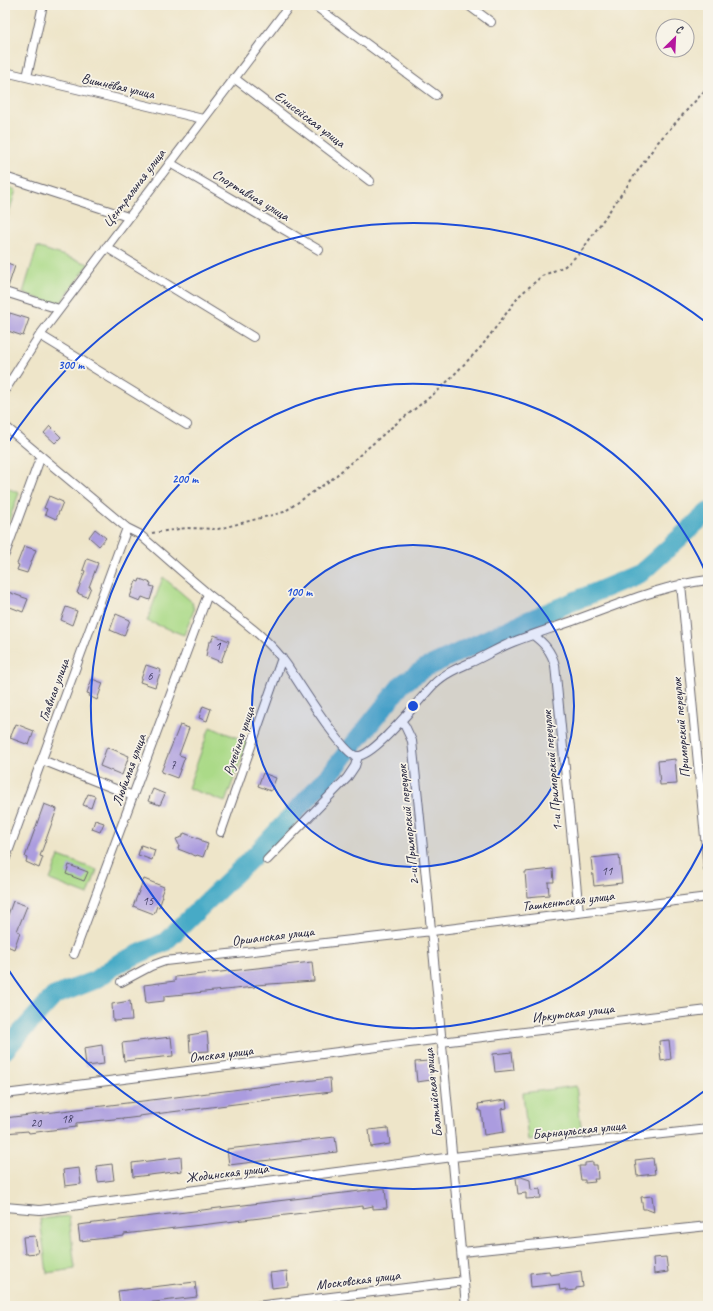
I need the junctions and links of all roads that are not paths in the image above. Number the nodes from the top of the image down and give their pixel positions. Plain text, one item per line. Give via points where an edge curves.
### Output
1 (44, 5) edge
2 (290, 5) edge
3 (314, 5) edge
4 (468, 5) edge
5 (491, 22) dead end
6 (5, 72) edge
7 (27, 78) junction
8 (234, 78) junction
9 (436, 95) dead end
10 (203, 119) junction
11 (170, 162) junction
12 (5, 177) edge
13 (370, 181) dead end
14 (128, 217) junction
15 (106, 247) junction
16 (319, 250) dead end
17 (5, 292) edge
18 (59, 309) junction
19 (40, 335) junction
20 (253, 337) dead end
21 (5, 390) edge
22 (5, 426) edge
23 (187, 426) dead end
24 (42, 456) junction
25 (127, 528) junction
26 (5, 554) edge
27 (708, 580) edge
28 (681, 584) junction
29 (208, 594) junction
30 (533, 635) junction
31 (282, 658) junction
32 (401, 721) junction
33 (358, 756) junction
34 (42, 760) junction
35 (133, 796) junction
36 (221, 832) dead end
37 (5, 860) edge
38 (267, 860) dead end
39 (708, 869) edge
40 (708, 897) edge
41 (579, 913) junction
42 (432, 930) junction
43 (74, 954) dead end
44 (121, 982) dead end
45 (708, 1010) edge
46 (441, 1041) junction
47 (5, 1094) edge
48 (708, 1129) edge
49 (452, 1157) junction
50 (5, 1207) edge
51 (708, 1226) edge
52 (462, 1252) junction
53 (464, 1281) junction
54 (256, 1306) edge
55 (466, 1306) edge

1 - 7 street
2 - 8 street, Центральная улица
3 - 9 street
4 - 5 street
6 - 7 street, Вишнёвая улица
7 - 10 street, Вишнёвая улица
8 - 10 street, Центральная улица
8 - 13 street, Енисейская улица
10 - 11 street, Центральная улица
11 - 14 street, Центральная улица
11 - 16 street, Спортивная улица
12 - 14 street
14 - 15 street, Центральная улица
15 - 18 street, Центральная улица
15 - 20 street
17 - 18 street
18 - 19 street, Центральная улица
19 - 21 street, Центральная улица
19 - 23 street
22 - 24 street
24 - 25 street
24 - 26 street
25 - 29 street via 139,534
25 - 34 street, Главная улица
27 - 28 street
28 - 30 street
28 - 39 street, Приморский переулок
29 - 31 street via 259,634
29 - 35 street, Любимая улица
30 - 32 street via 450,673 435,683
30 - 41 street, 1-и Приморский переулок via 547,648 555,665
31 - 33 street via 336,738 347,750
31 - 36 street, Ручейная улица
32 - 33 street via 372,750
32 - 42 street, 2-и Приморский переулок via 412,741
33 - 38 street via 347,778
34 - 35 street
34 - 37 street, Главная улица
35 - 43 street, Любимая улица
40 - 41 street, Ташкентская улица
41 - 42 street, Ташкентская улица
42 - 44 street, Оршанская улица via 165,961
42 - 46 street, Балтийская улица
45 - 46 street, Иркутская улица
46 - 47 street, Омская улица
46 - 49 street, Балтийская улица
48 - 49 street, Барнаульская улица
49 - 50 street, Жодинская улица via 40,1210
49 - 52 street, Балтийская улица
51 - 52 street
52 - 53 street, Балтийская улица
53 - 54 street, Московская улица
53 - 55 street, Балтийская улица

